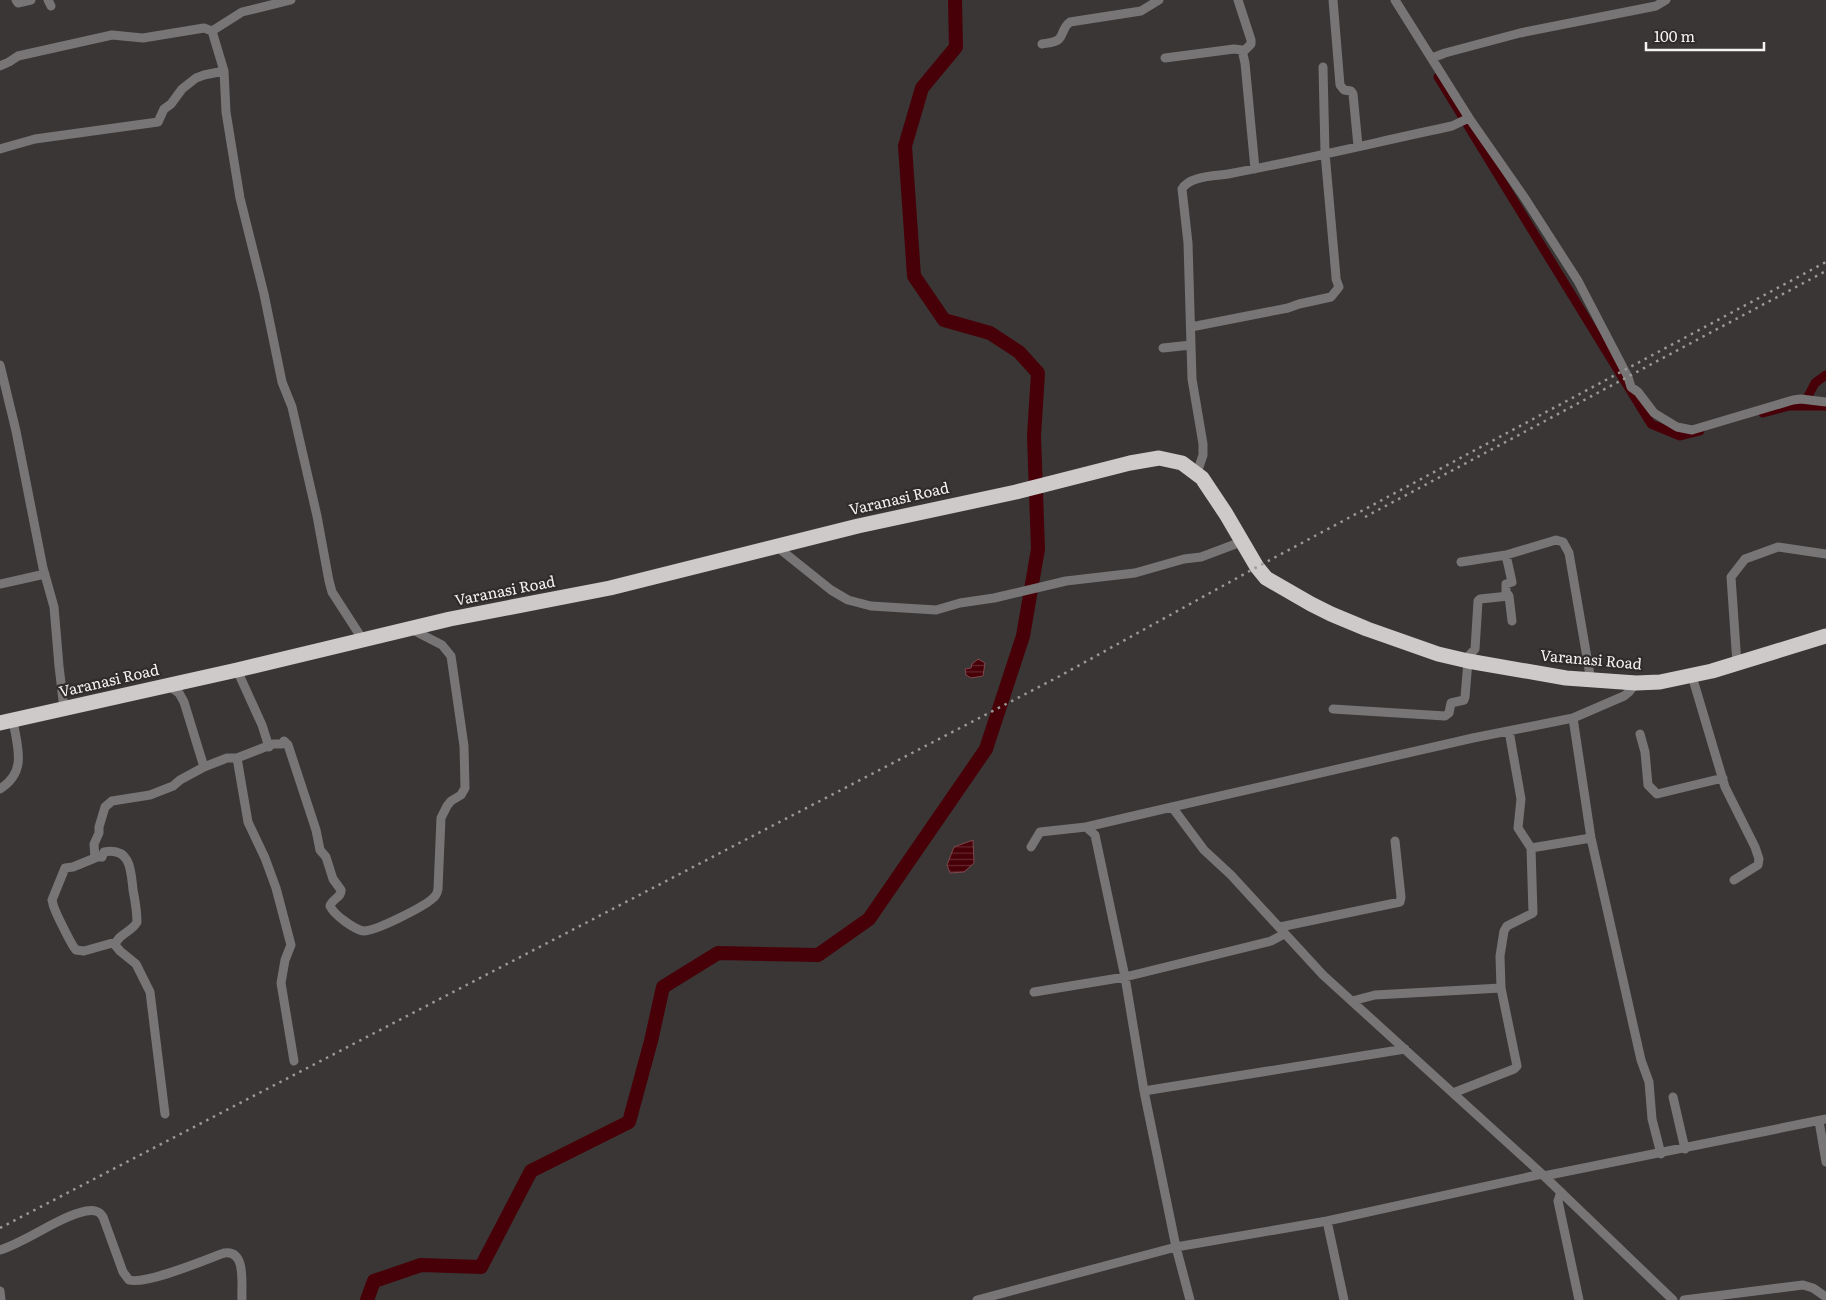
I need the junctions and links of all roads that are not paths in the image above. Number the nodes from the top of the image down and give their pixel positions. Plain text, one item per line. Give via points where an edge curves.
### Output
1 (16, 0) edge
2 (31, 0) edge
3 (291, 0) edge
4 (1160, 0) edge
5 (1238, 0) edge
6 (1333, 0) edge
7 (1395, 0) edge
8 (1666, 0) edge
9 (212, 31) junction
10 (1042, 44) dead end
11 (1243, 52) junction
12 (1165, 58) dead end
13 (1432, 58) junction
14 (0, 66) edge
15 (1323, 67) dead end
16 (224, 71) junction
17 (1464, 120) junction
18 (1358, 146) junction
19 (0, 149) edge
20 (1325, 153) junction
21 (1255, 169) junction
22 (1190, 327) junction
23 (1191, 345) junction
24 (1163, 348) dead end
25 (0, 365) edge
26 (1826, 402) edge
27 (1197, 473) junction
28 (1241, 542) junction
29 (776, 546) junction
30 (1826, 554) edge
31 (1506, 555) junction
32 (1461, 562) dead end
33 (45, 574) junction
34 (0, 584) edge
35 (1509, 596) junction
36 (1512, 621) dead end
37 (409, 628) junction
38 (1826, 636) edge
39 (363, 640) junction
40 (1467, 661) junction
41 (1738, 664) junction
42 (237, 670) junction
43 (1692, 676) junction
44 (1591, 680) junction
45 (1636, 683) junction
46 (168, 685) junction
47 (64, 709) junction
48 (1333, 709) dead end
49 (1573, 718) junction
50 (6, 722) edge
51 (1509, 731) junction
52 (1640, 734) dead end
53 (269, 747) junction
54 (237, 758) junction
55 (204, 767) junction
56 (1723, 778) junction
57 (0, 789) edge
58 (1172, 807) junction
59 (1086, 827) junction
60 (1591, 838) junction
61 (1395, 841) dead end
62 (1031, 847) dead end
63 (1531, 848) junction
64 (95, 858) junction
65 (1734, 880) dead end
66 (1282, 931) junction
67 (116, 942) junction
68 (1125, 977) junction
69 (1501, 988) junction
70 (1034, 992) dead end
71 (1352, 1001) junction
72 (1404, 1049) junction
73 (294, 1060) dead end
74 (1144, 1091) junction
75 (1453, 1093) junction
76 (1673, 1097) dead end
77 (165, 1114) dead end
78 (1823, 1120) edge
79 (1686, 1149) junction
80 (1661, 1154) junction
81 (1826, 1162) edge
82 (1543, 1175) junction
83 (1561, 1192) junction
84 (1327, 1221) junction
85 (1176, 1247) junction
86 (0, 1250) edge
87 (0, 1291) edge
88 (1826, 1298) edge
89 (1, 1300) edge
90 (242, 1300) edge
91 (977, 1300) edge
92 (1190, 1300) edge
93 (1344, 1300) edge
94 (1578, 1300) edge
95 (1674, 1300) edge
96 (1684, 1300) edge

1 - 2 street via 18,3
3 - 9 street via 242,12
4 - 10 street via 1141,12 1070,22 1058,40
5 - 11 street via 1251,40
6 - 18 street via 1340,85 1353,94
7 - 13 street
8 - 13 street via 1656,6 1520,33
9 - 14 street via 204,28 137,39 112,35 18,56
9 - 16 street
11 - 12 street via 1234,49
11 - 21 street
13 - 17 street
15 - 20 street
16 - 19 street via 196,78 164,108 158,122 40,138
16 - 39 street via 226,112 240,198 282,379 292,407 328,581
17 - 18 street
17 - 26 street via 1574,275 1630,385 1654,414 1677,427 1692,430 1805,399
18 - 20 street
20 - 21 street
20 - 22 street via 1339,287 1331,297
21 - 22 street via 1192,181 1182,189 1188,243
22 - 23 street
23 - 24 street
23 - 27 street via 1193,387 1203,444
25 - 33 street
27 - 28 highway, Varanasi Road
27 - 29 highway, Varanasi Road via 1182,462 1159,458
28 - 29 street via 1135,573 1066,581 936,610 854,603
28 - 40 highway, Varanasi Road via 1261,573 1331,614 1438,654
29 - 37 highway, Varanasi Road via 610,588
30 - 41 street via 1778,547 1744,559 1731,577
31 - 32 street
31 - 35 street via 1512,582 1506,584
31 - 44 street via 1556,540 1567,547
33 - 34 street
33 - 47 street via 56,618
35 - 36 street
35 - 40 street via 1478,601 1476,649
37 - 39 highway, Varanasi Road
37 - 53 street via 442,645 451,656 464,746 465,788 461,795 450,801 441,818 437,895 366,931 339,917 330,906 341,890 320,850 288,745 284,741
38 - 41 highway, Varanasi Road
39 - 42 highway, Varanasi Road
40 - 44 highway, Varanasi Road
40 - 48 street via 1466,697 1451,703 1445,716
41 - 43 highway, Varanasi Road
42 - 46 highway, Varanasi Road
42 - 53 street
43 - 45 highway, Varanasi Road
43 - 56 street
44 - 45 highway, Varanasi Road
45 - 49 street via 1624,696
46 - 47 highway, Varanasi Road
46 - 55 street via 179,693 184,702
47 - 50 highway, Varanasi Road
49 - 51 street
49 - 60 street
50 - 57 street via 19,764 14,776
51 - 58 street
51 - 63 street via 1521,799 1518,828
52 - 56 street via 1648,785 1657,794
53 - 54 street
54 - 55 street via 226,758
54 - 73 street via 248,822 276,888 290,945 281,983
55 - 64 street via 173,786 150,795 109,804 104,810 94,844
56 - 65 street via 1728,796 1759,859 1758,865
58 - 59 street
58 - 66 street via 1204,850
59 - 62 street via 1040,832
59 - 68 street via 1095,835
60 - 63 street
60 - 80 street via 1649,1082 1652,1119
61 - 66 street via 1400,902
63 - 69 street via 1533,913 1509,924 1504,931 1500,956
64 - 67 street via 102,857 104,852 114,852 123,856 131,869 137,922
64 - 67 street via 62,871 52,904 76,950 84,951
66 - 68 street via 1271,941
66 - 71 street
67 - 77 street via 116,948 136,964 150,992
68 - 70 street
68 - 74 street
69 - 71 street via 1375,995
69 - 75 street via 1517,1066
71 - 72 street
72 - 74 street
72 - 75 street
74 - 85 street
75 - 82 street
76 - 79 street
78 - 79 street
78 - 81 street
79 - 80 street
80 - 82 street
82 - 83 street
82 - 84 street
83 - 94 street via 1558,1201
83 - 95 street
84 - 85 street
84 - 93 street
85 - 91 street
85 - 92 street
86 - 90 street via 78,1214 98,1212 129,1280 165,1274 224,1253 233,1253 240,1266
87 - 89 street
88 - 96 street via 1803,1285

